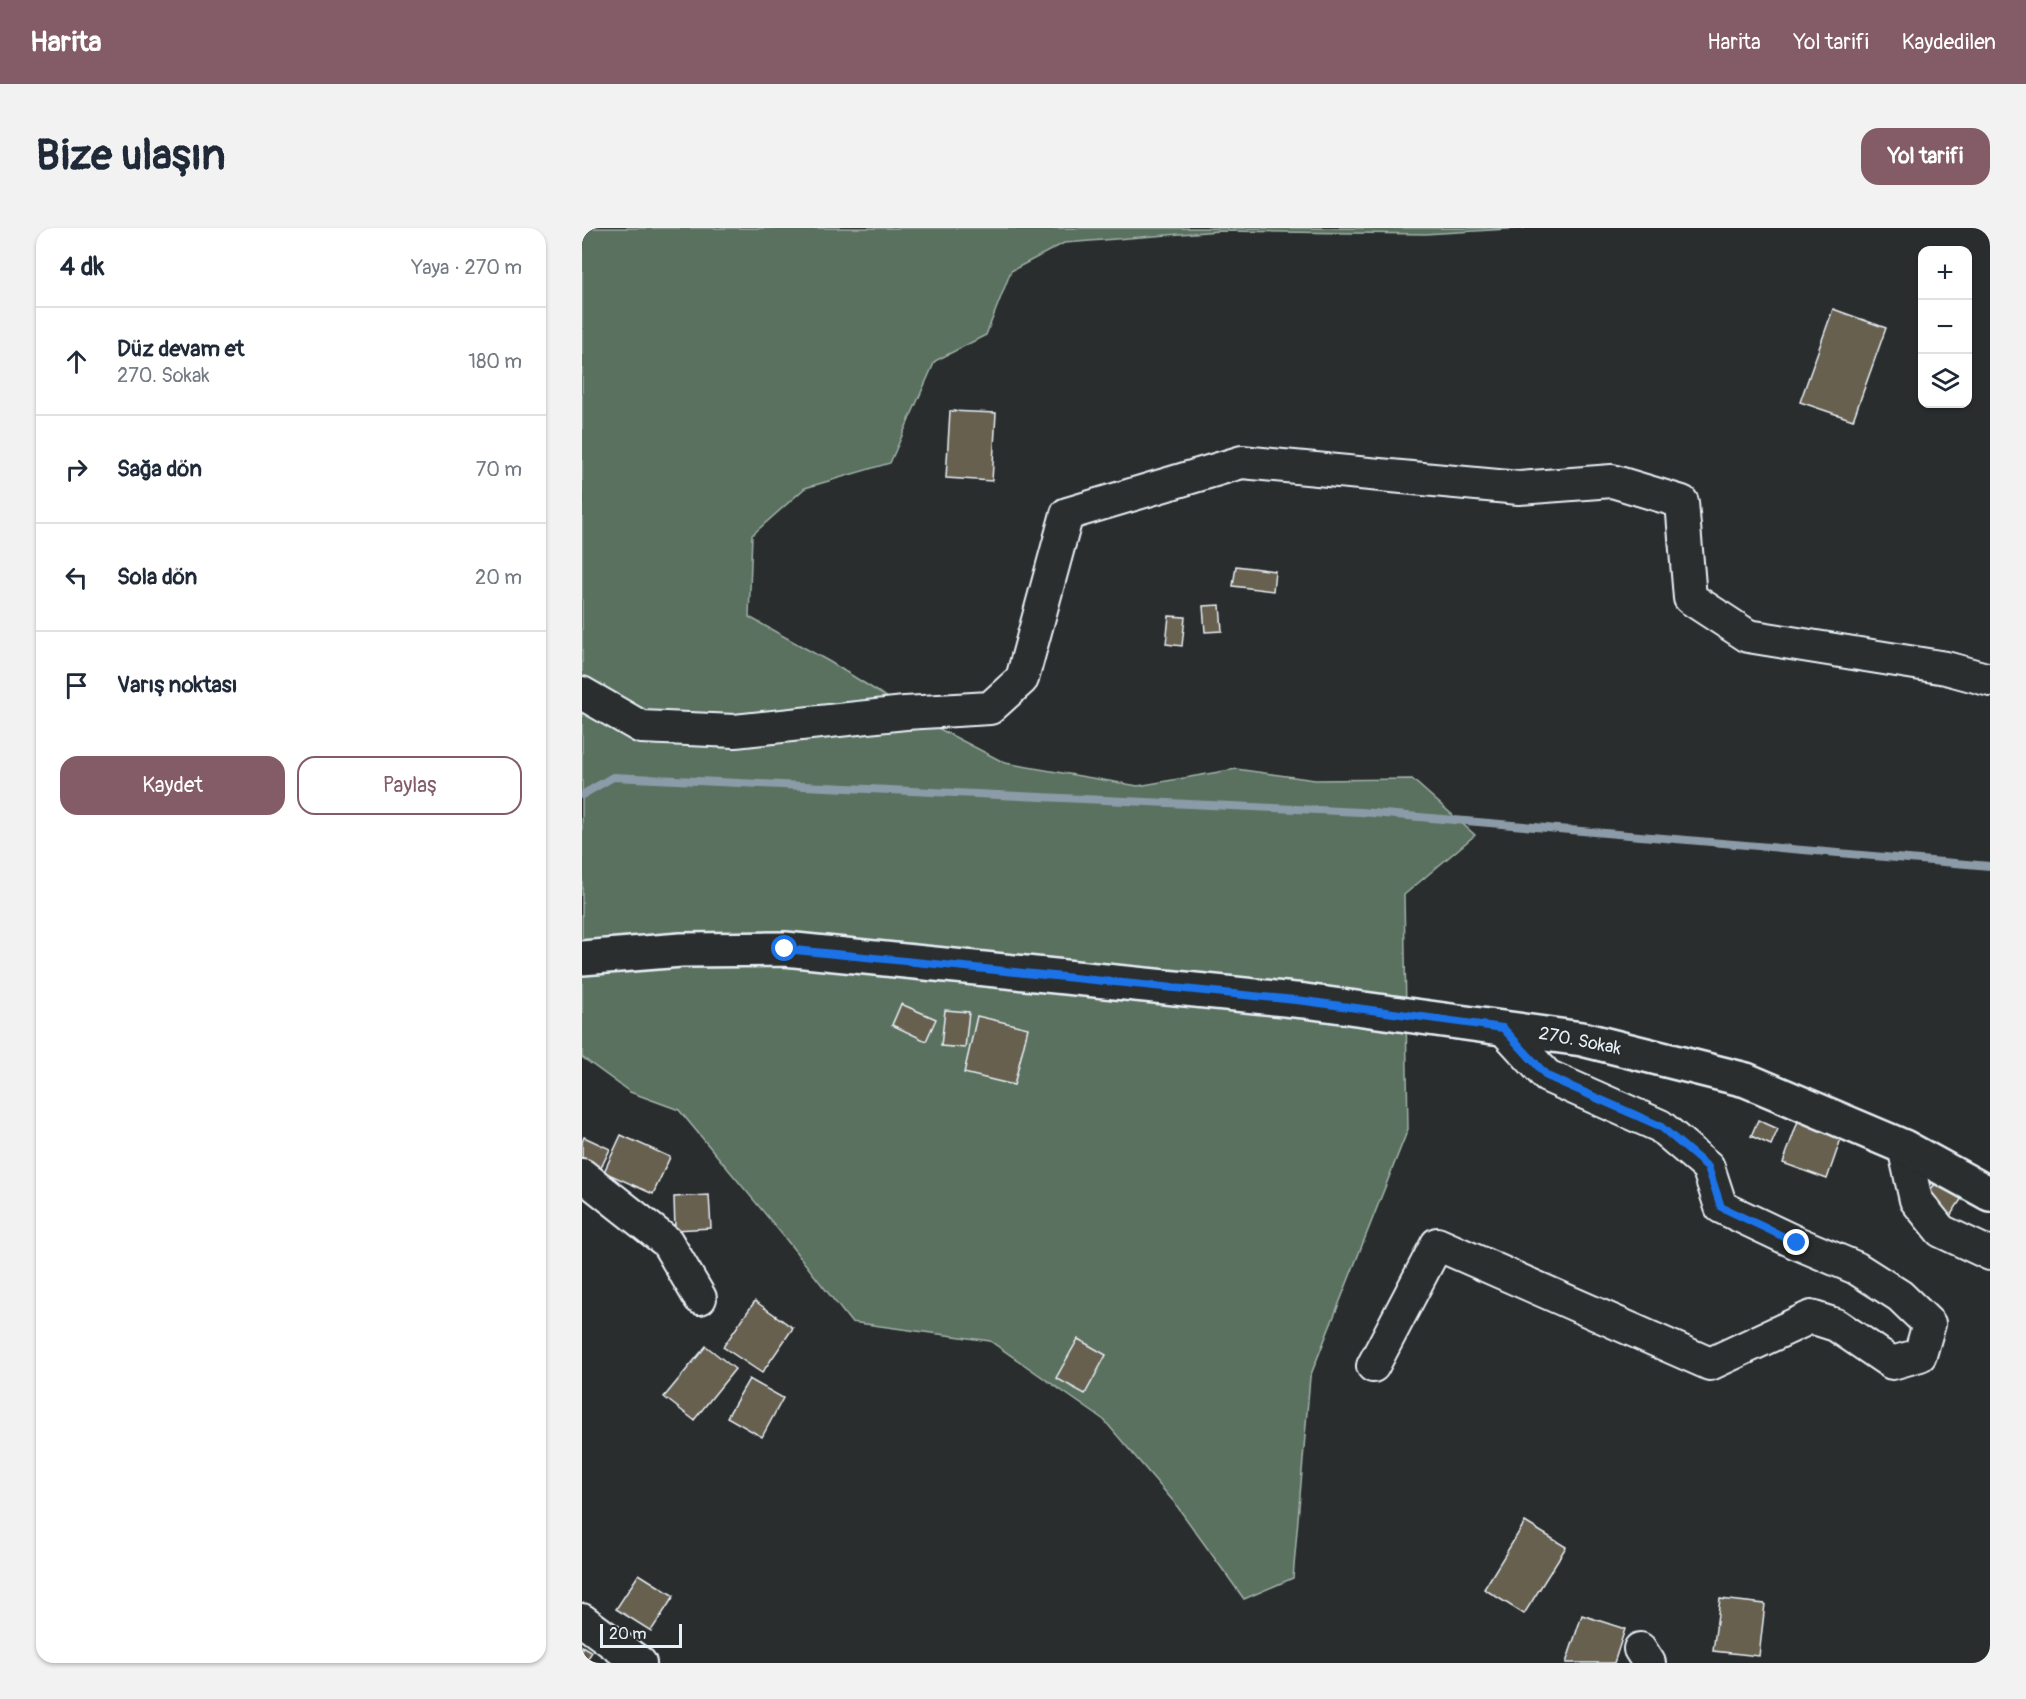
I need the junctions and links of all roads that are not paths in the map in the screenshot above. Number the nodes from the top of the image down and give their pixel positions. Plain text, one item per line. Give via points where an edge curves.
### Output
1 (1990, 680) edge
2 (582, 693) edge
3 (582, 958) edge
4 (1503, 1028) junction
5 (1904, 1147) junction
6 (582, 1175) edge
7 (1990, 1194) edge
8 (1990, 1254) edge
9 (700, 1298) dead end
10 (1373, 1366) dead end
11 (582, 1620) edge
12 (640, 1663) edge

1 - 2 street via 1946,668 1748,636 1690,598 1682,502 1612,481 1519,488 1242,462 1067,514 1022,679 990,708 735,731 640,727
3 - 4 street, 270. Sokak via 681,950 785,949 1305,1001
4 - 5 street, 270. Sokak via 1582,1039 1746,1080
4 - 10 street via 1547,1076 1660,1126 1708,1167 1721,1207 1856,1268 1900,1296 1929,1324 1920,1355 1892,1363 1836,1325 1811,1317 1710,1364 1437,1244
5 - 7 street, 270. Sokak
5 - 8 street via 1916,1200 1928,1216 1941,1231
6 - 9 street via 667,1242
11 - 12 street

